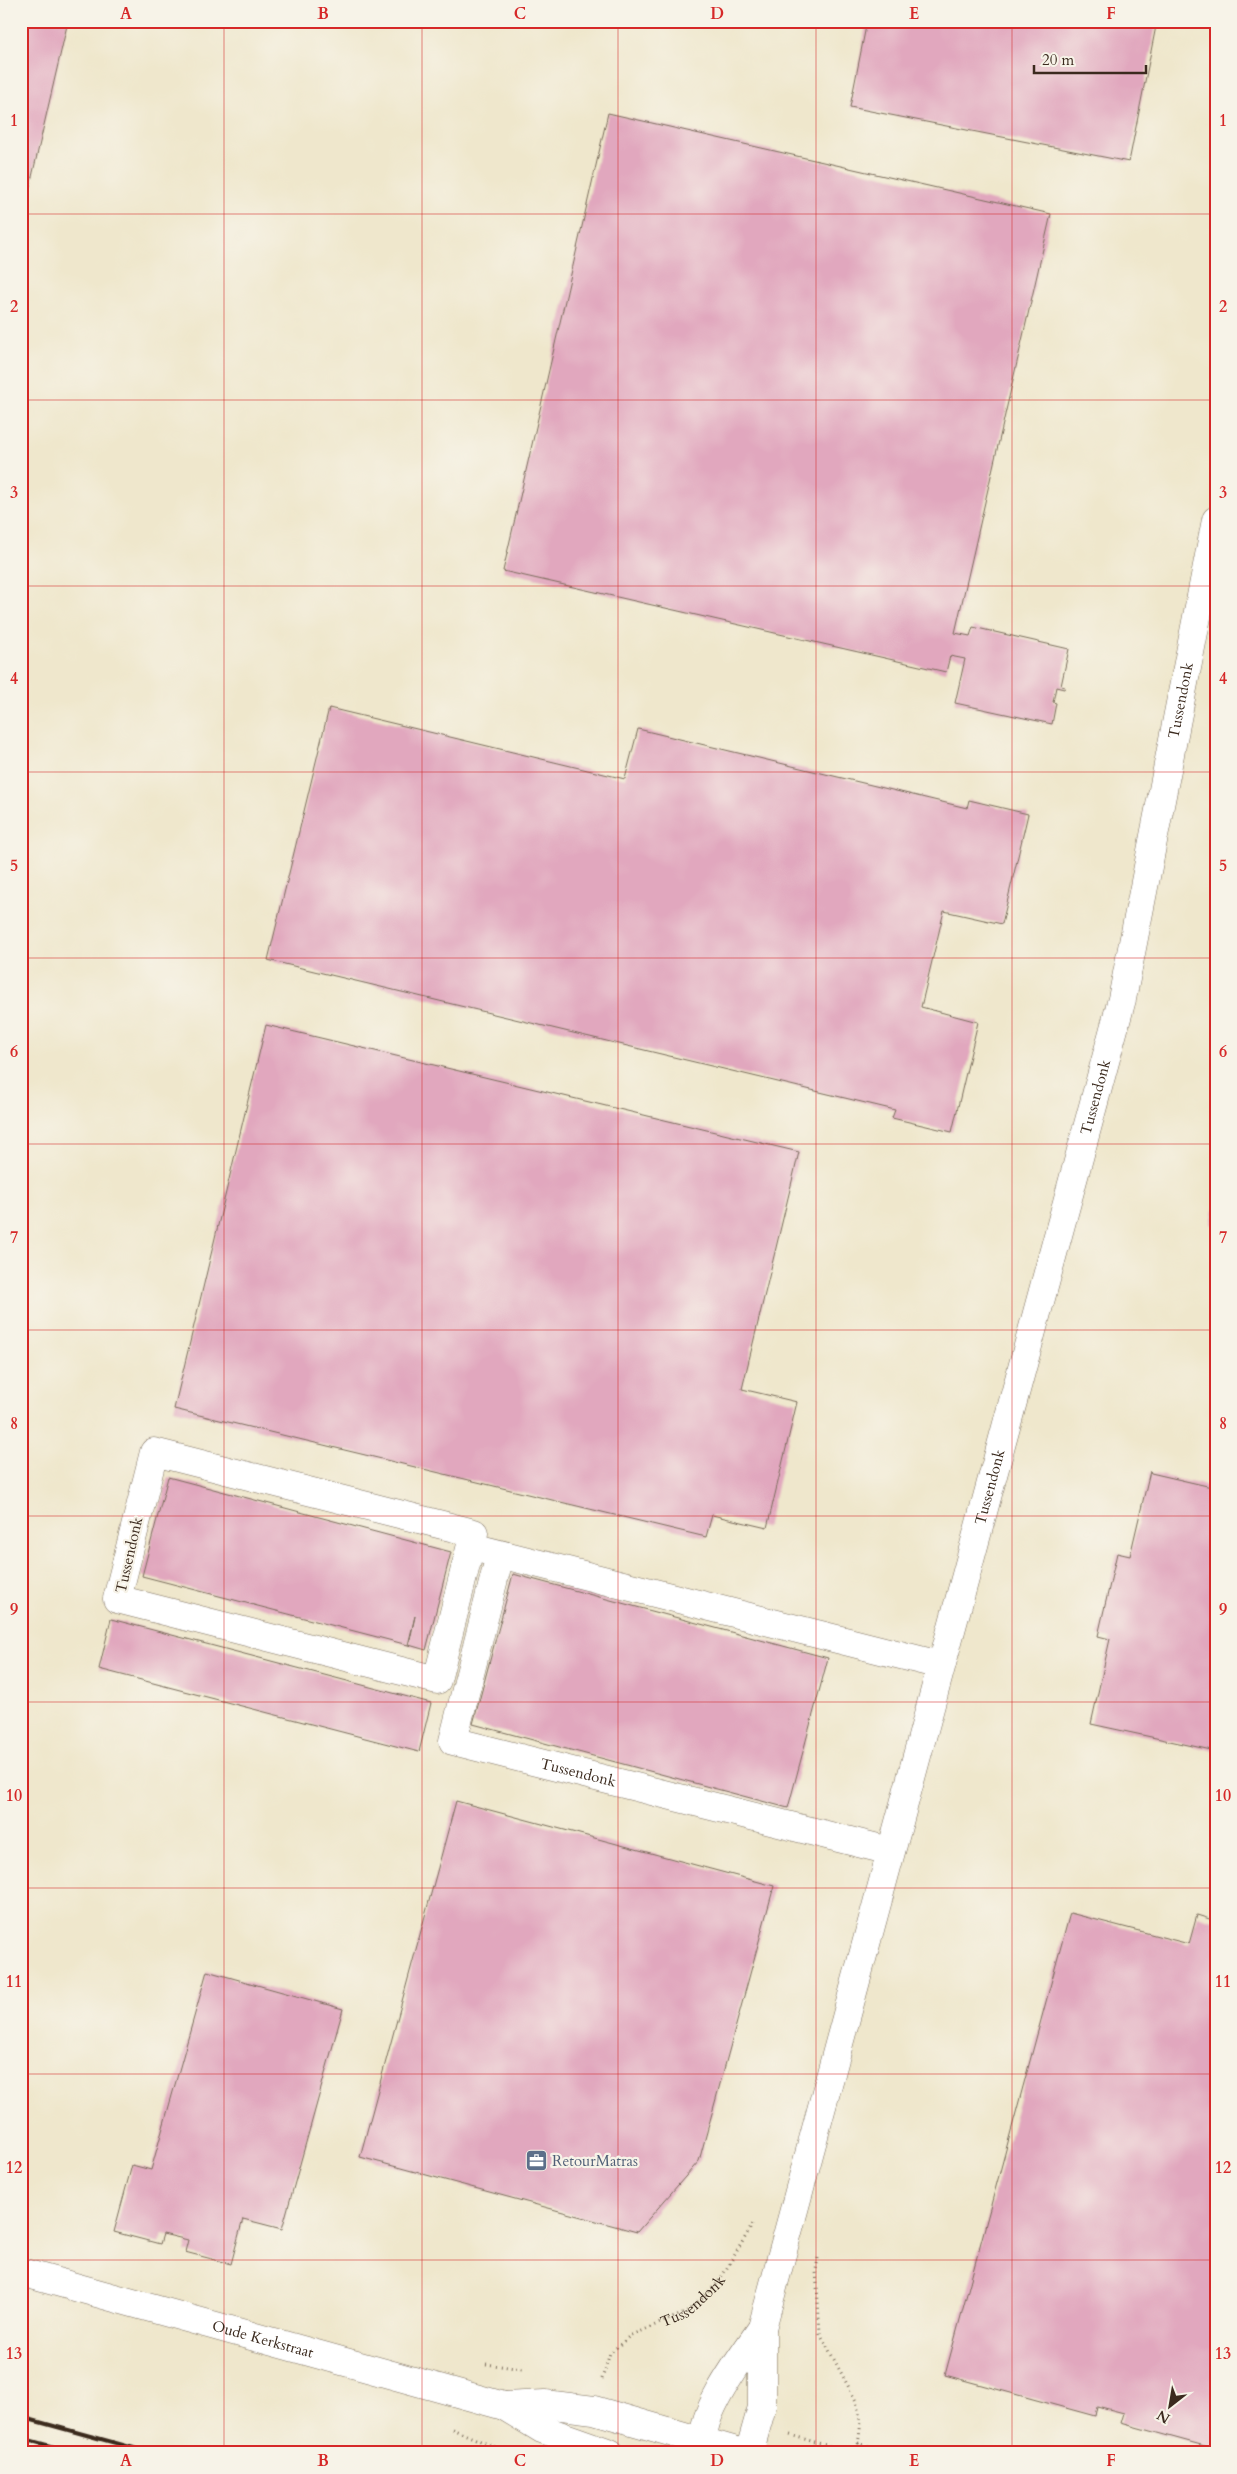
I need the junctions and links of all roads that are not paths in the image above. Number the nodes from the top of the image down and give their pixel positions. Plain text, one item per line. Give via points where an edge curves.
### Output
1 (1216, 520) edge
2 (470, 1547) junction
3 (500, 1555) junction
4 (940, 1666) junction
5 (890, 1851) junction
6 (21, 2272) edge
7 (762, 2328) junction
8 (504, 2406) junction
9 (706, 2447) edge
10 (610, 2453) edge
11 (743, 2453) edge
12 (749, 2453) edge

1 - 4 street, Tussendonk via 1122,999
2 - 2 street, Tussendonk via 437,1680 117,1599 154,1452 474,1533
2 - 3 street
3 - 4 street
3 - 5 street, Tussendonk via 453,1741
4 - 5 street, Tussendonk
5 - 7 street, Tussendonk
6 - 8 street, Oude Kerkstraat
7 - 9 street, Tussendonk via 709,2412
7 - 12 street, Tussendonk via 762,2407
8 - 9 street, Oude Kerkstraat via 545,2404 594,2410
8 - 10 street, Oude Kerkstraat via 542,2429
9 - 11 street, Oude Kerkstraat

